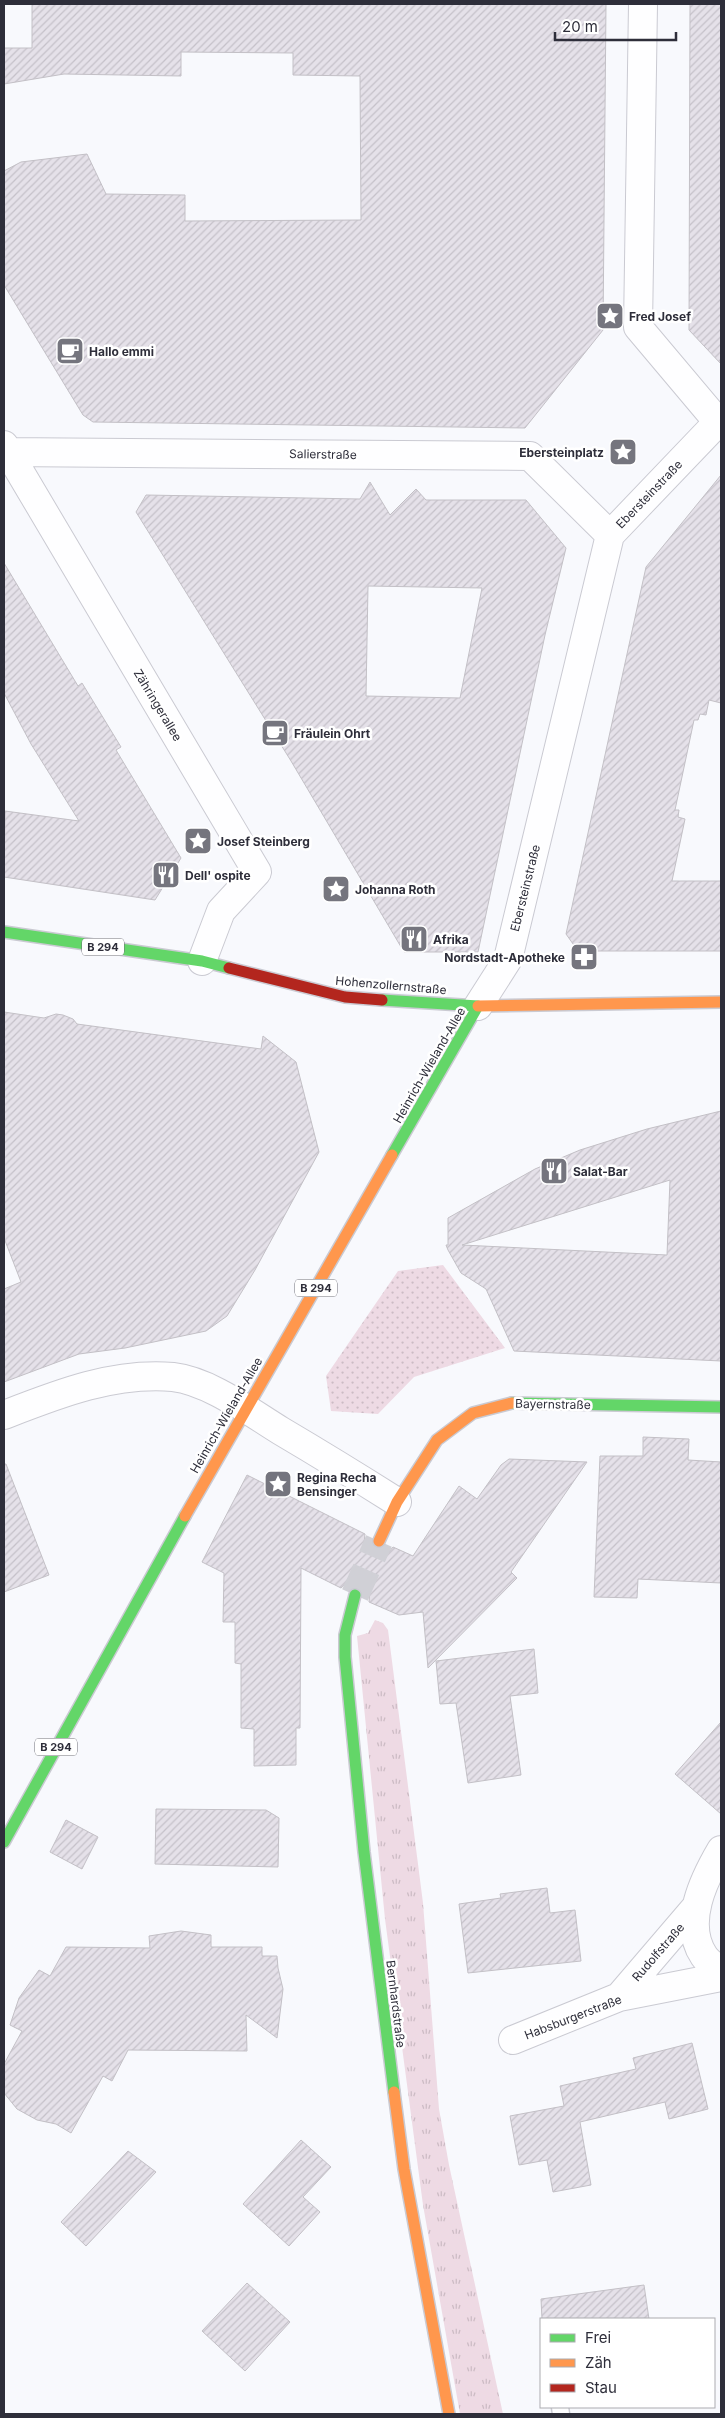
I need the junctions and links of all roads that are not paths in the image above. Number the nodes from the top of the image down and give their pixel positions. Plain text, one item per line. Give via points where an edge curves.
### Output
1 (643, 4) edge
2 (720, 422) edge
3 (5, 450) edge
4 (610, 535) junction
5 (4, 932) edge
6 (202, 961) junction
7 (721, 1002) edge
8 (478, 1006) junction
9 (721, 1407) edge
10 (246, 1409) junction
11 (4, 1415) edge
12 (397, 1502) junction
13 (379, 1541) tunnel mouth
14 (354, 1595) tunnel mouth
15 (4, 1842) edge
16 (721, 1850) edge
17 (696, 1908) junction
18 (721, 1972) edge
19 (721, 1976) edge
20 (619, 1997) junction
21 (512, 2040) dead end
22 (448, 2414) edge

1 - 2 street, Ebersteinstraße via 638,327
2 - 4 street, Ebersteinstraße
3 - 4 street, Salierstraße via 530,456
3 - 6 street, Zähringerallee via 258,872 221,911
4 - 8 street, Ebersteinstraße via 508,959
5 - 6 main road, Hohenzollernstraße / B 294
6 - 8 main road, Hohenzollernstraße / B 294 via 344,997
7 - 8 main road, Hohenzollernstraße
8 - 10 main road, Heinrich-Wieland-Allee / B 294
9 - 12 main road, Bayernstraße via 511,1402 473,1413 437,1440
10 - 11 street via 194,1381 172,1377 115,1380 83,1386
10 - 12 street
10 - 15 main road, Heinrich-Wieland-Allee / B 294
12 - 13 main road
14 - 22 main road, Bernhardstraße via 345,1635 345,1657 364,1852 404,2169
16 - 17 street, Rudolfstraße via 708,1873
17 - 18 street, Rudolfstraße via 696,1933 704,1956
17 - 20 street, Rudolfstraße
19 - 20 street, Habsburgerstraße
20 - 21 street, Habsburgerstraße

